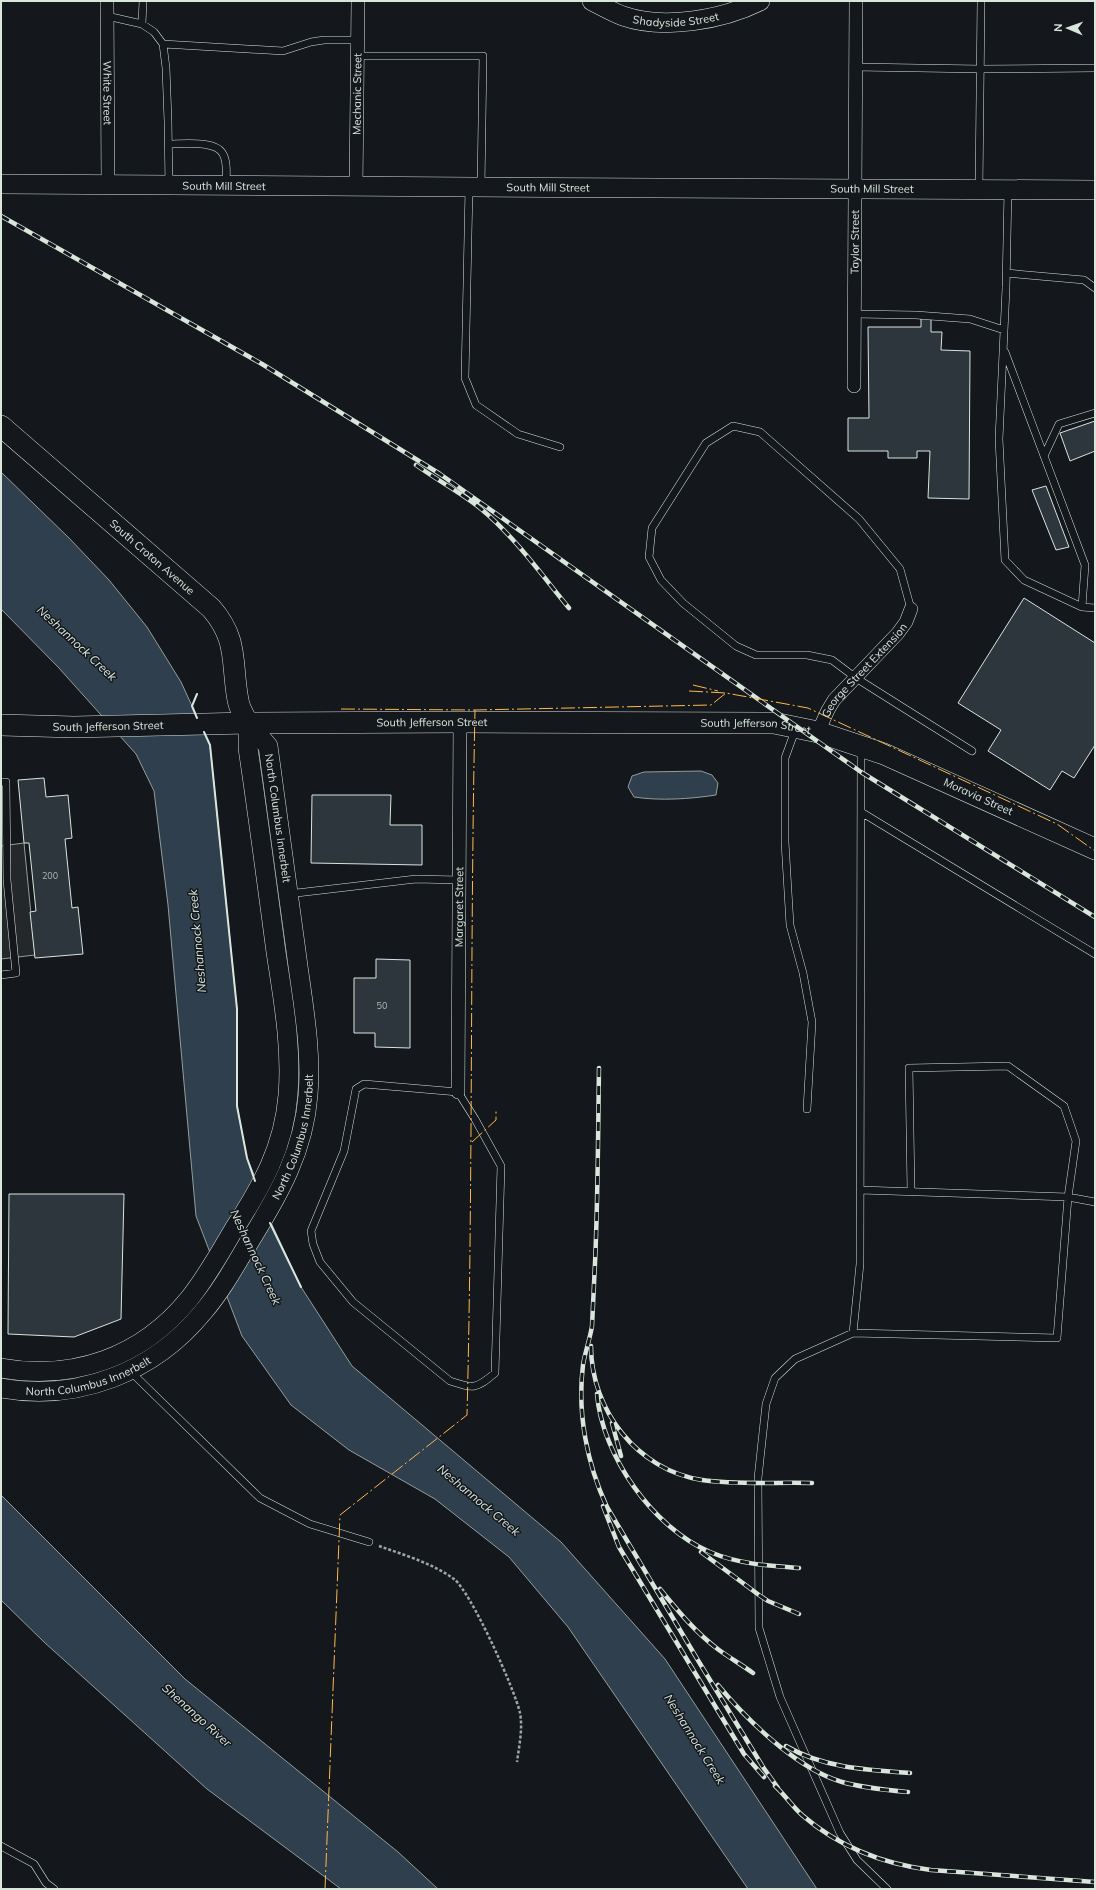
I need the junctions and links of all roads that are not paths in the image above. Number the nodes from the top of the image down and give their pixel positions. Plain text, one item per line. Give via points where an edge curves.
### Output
1 (107, 1) edge
2 (143, 1) edge
3 (358, 1) edge
4 (592, 1) edge
5 (760, 1) edge
6 (856, 1) edge
7 (981, 1) edge
8 (107, 16) junction
9 (142, 24) junction
10 (357, 40) junction
11 (163, 44) junction
12 (357, 56) junction
13 (856, 67) junction
14 (1095, 68) edge
15 (980, 70) junction
16 (169, 144) junction
17 (1, 184) edge
18 (108, 185) junction
19 (169, 186) junction
20 (226, 186) junction
21 (356, 187) junction
22 (475, 188) junction
23 (856, 188) junction
24 (979, 189) junction
25 (1008, 189) junction
26 (1095, 190) edge
27 (1006, 272) junction
28 (1095, 288) edge
29 (855, 314) junction
30 (1004, 330) junction
31 (1004, 348) junction
32 (854, 386) dead end
33 (1095, 413) edge
34 (1, 426) edge
35 (560, 447) dead end
36 (1044, 456) junction
37 (1082, 607) junction
38 (1095, 608) edge
39 (911, 609) joint
40 (856, 678) junction
41 (460, 722) junction
42 (248, 723) junction
43 (1, 725) edge
44 (797, 727) junction
45 (818, 732) junction
46 (861, 745) junction
47 (972, 751) dead end
48 (1, 782) edge
49 (861, 812) junction
50 (1095, 849) edge
51 (459, 880) junction
52 (279, 896) junction
53 (1095, 954) edge
54 (1, 975) edge
55 (458, 1092) junction
56 (807, 1109) dead end
57 (860, 1190) junction
58 (911, 1191) junction
59 (1068, 1197) junction
60 (1095, 1202) edge
61 (853, 1333) junction
62 (1, 1368) edge
63 (130, 1370) junction
64 (1, 1388) edge
65 (369, 1542) road end
66 (1, 1846) edge
67 (54, 1889) edge
68 (887, 1889) edge

1 - 8 street, White Street
2 - 9 lane
3 - 10 street, Mechanic Street
4 - 5 main road, Shadyside Street via 623,16 663,22 723,16
6 - 13 street, Taylor Street
7 - 15 lane
8 - 9 lane
8 - 18 street, White Street
9 - 11 lane via 154,32
10 - 11 lane via 324,40 283,51
10 - 12 street, Mechanic Street
11 - 16 lane
12 - 21 street, Mechanic Street
12 - 22 lane via 483,56
13 - 15 lane
13 - 23 street, Taylor Street
14 - 15 lane
15 - 24 lane
16 - 19 lane
16 - 20 lane via 218,147 224,155
17 - 18 main road, South Mill Street
18 - 19 main road, South Mill Street
19 - 20 main road, South Mill Street
20 - 21 main road, South Mill Street
21 - 22 main road, South Mill Street
22 - 23 main road, South Mill Street
22 - 35 lane via 465,378 476,405 518,434
23 - 24 main road, South Mill Street
23 - 29 street, Taylor Street
24 - 25 main road, South Mill Street
25 - 26 main road, South Mill Street
25 - 27 lane
27 - 28 lane via 1084,280
27 - 30 lane
29 - 30 lane via 970,319
29 - 32 street, Taylor Street
30 - 31 lane
31 - 36 lane
31 - 37 lane via 999,439 1006,560 1024,580
33 - 36 lane via 1059,424
34 - 42 main road, South Croton Avenue via 211,608 227,633 233,650 238,702
36 - 37 lane via 1085,566
37 - 38 lane
39 - 40 street, George Street Extension via 898,633
39 - 40 lane via 900,569 859,519 760,432 733,426 706,443 652,528 649,557 661,580 683,603 736,646 756,655 807,656 832,660
40 - 45 street, George Street Extension via 828,710
40 - 47 lane
41 - 42 main road, South Jefferson Street
41 - 44 main road, South Jefferson Street via 751,722
41 - 51 street, Margaret Street
42 - 43 main road, South Jefferson Street via 74,727
42 - 52 main road, North Columbus Innerbelt via 268,746
44 - 45 main road, South Jefferson Street
44 - 56 lane via 784,758 785,842 790,925 803,973 812,1022
45 - 46 main road, South Jefferson Street
46 - 49 lane
46 - 50 main road, Moravia Street
48 - 54 lane via 6,782 7,880 16,973
49 - 53 lane
49 - 57 lane
51 - 52 lane via 416,879
51 - 55 street, Margaret Street
52 - 62 main road, North Columbus Innerbelt via 289,1086 284,1128 260,1189 189,1299 148,1338 94,1364 61,1371 29,1372
52 - 63 main road, North Columbus Innerbelt via 307,1030 308,1094 303,1132 297,1152 279,1194 204,1311 175,1342
55 - 55 lane via 364,1084 356,1089 344,1151 311,1232 320,1262 353,1302 450,1381 466,1387 480,1385 495,1373 501,1166
57 - 58 lane
57 - 61 lane via 860,1264
58 - 59 lane
58 - 59 lane via 910,1068 1008,1066 1064,1106 1076,1141
59 - 60 lane
59 - 61 lane via 1057,1338
61 - 68 lane via 794,1359 775,1378 766,1404 758,1478 759,1628 780,1697 840,1833 856,1860
63 - 64 main road, North Columbus Innerbelt via 100,1382 63,1391
63 - 65 lane via 260,1498 310,1524
66 - 67 lane via 34,1864

